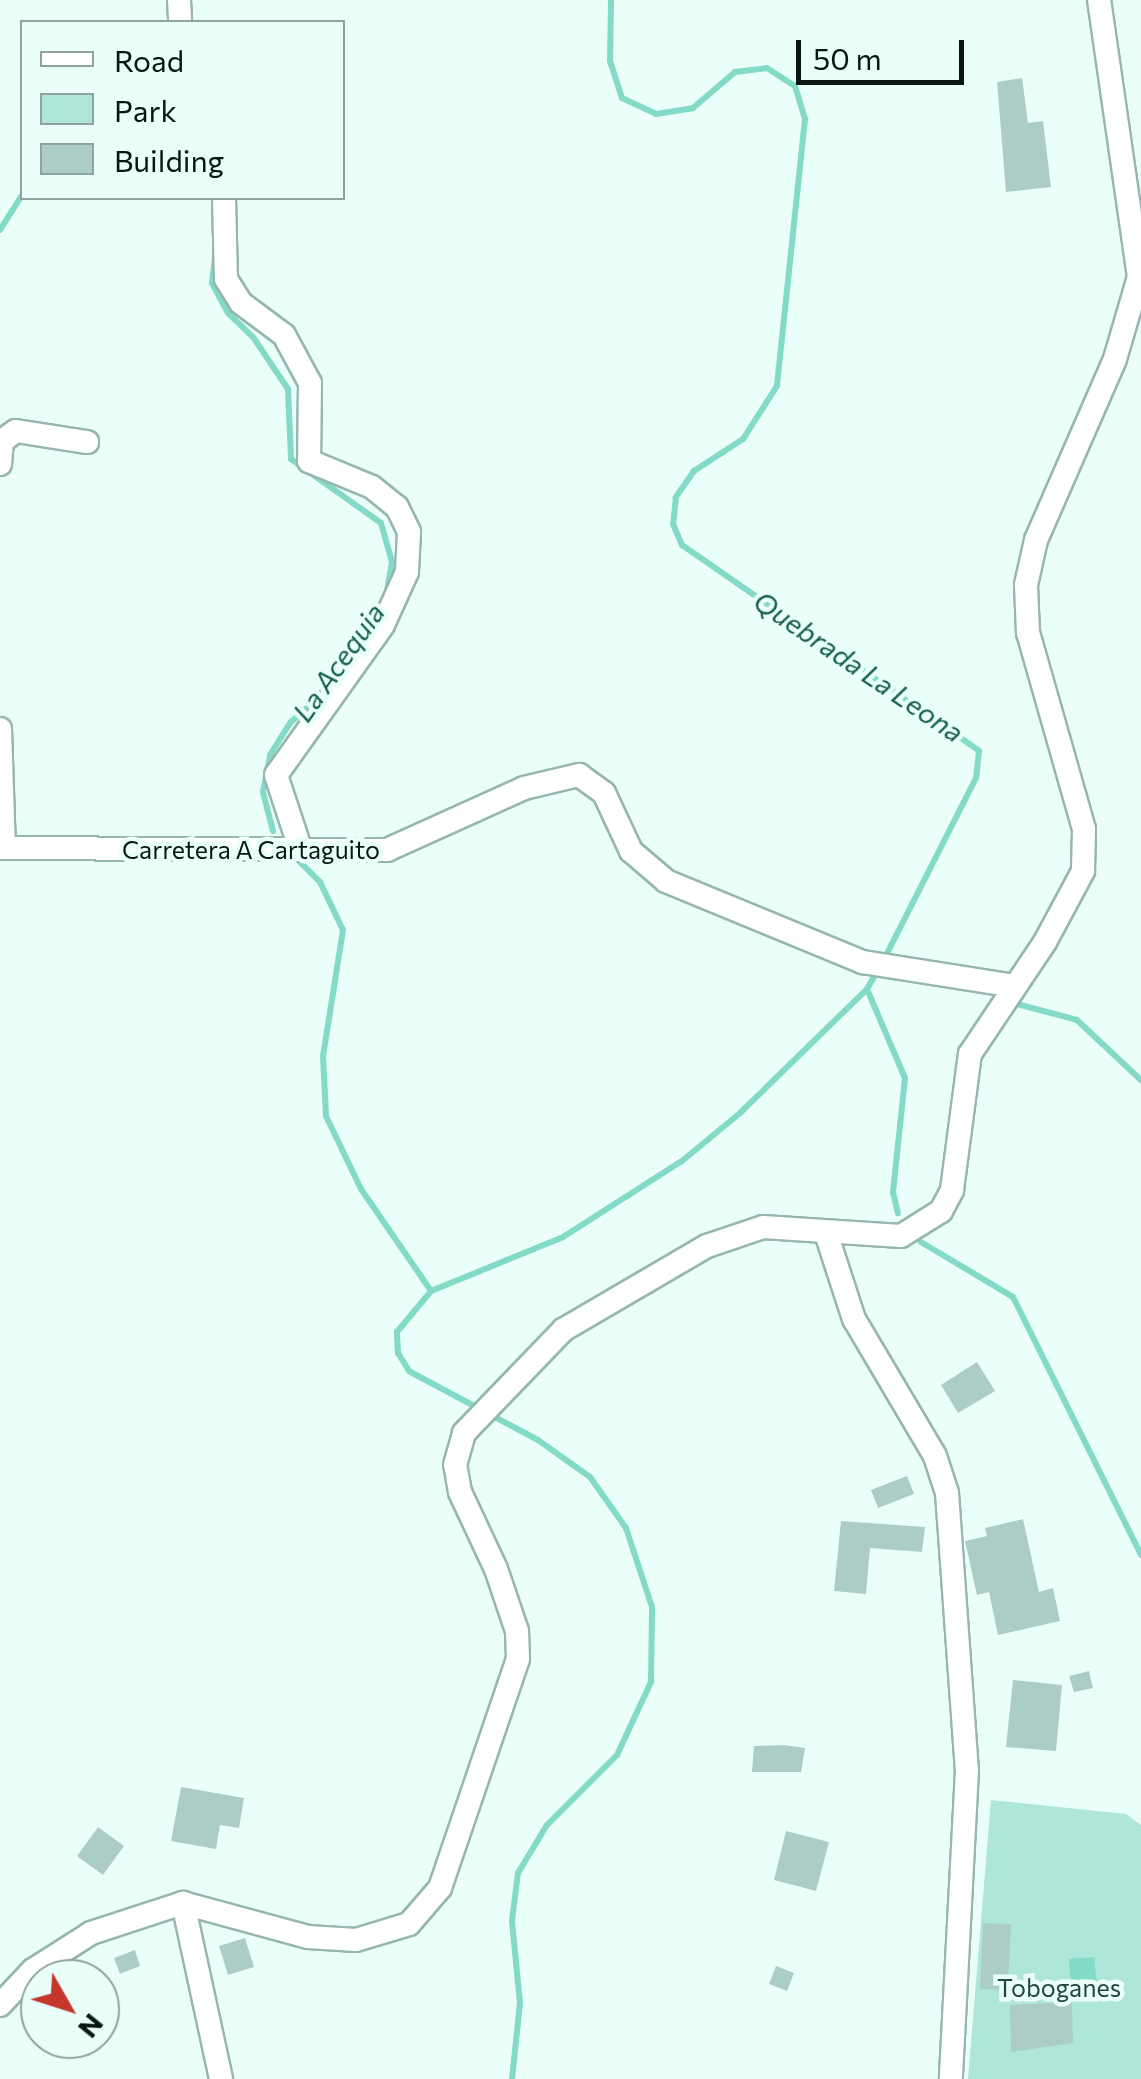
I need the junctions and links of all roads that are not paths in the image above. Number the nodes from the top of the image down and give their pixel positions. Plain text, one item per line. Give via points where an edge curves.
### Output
1 (1099, 0) edge
2 (224, 200) edge
3 (1140, 276) edge
4 (87, 442) dead end
5 (0, 464) edge
6 (0, 729) edge
7 (299, 846) junction
8 (2, 848) edge
9 (1014, 986) junction
10 (826, 1233) junction
11 (184, 1903) junction
12 (0, 2005) edge
13 (221, 2079) edge
14 (951, 2079) edge

1 - 3 street
2 - 7 street via 226,279 241,303 284,335 310,383 309,460 317,470 372,487 398,507 409,532 406,572 383,624 276,775
3 - 9 street via 1115,359 1036,540 1026,585 1028,633 1084,828 1082,871
4 - 5 street via 16,431 2,441
6 - 8 street
7 - 8 street, Carretera A Cartaguito
7 - 9 street, Carretera A Cartaguito via 387,850 524,788 578,775 604,793 630,851 648,870 863,962
9 - 10 street via 970,1054 952,1190 941,1211 924,1228 902,1236
10 - 11 street via 762,1227 707,1246 562,1330 464,1433 455,1465 460,1492 496,1569 518,1659 440,1888 410,1924 356,1940 308,1938
10 - 14 street via 854,1319 935,1456 947,1494 967,1770
11 - 12 street via 92,1933 33,1970
11 - 13 street

